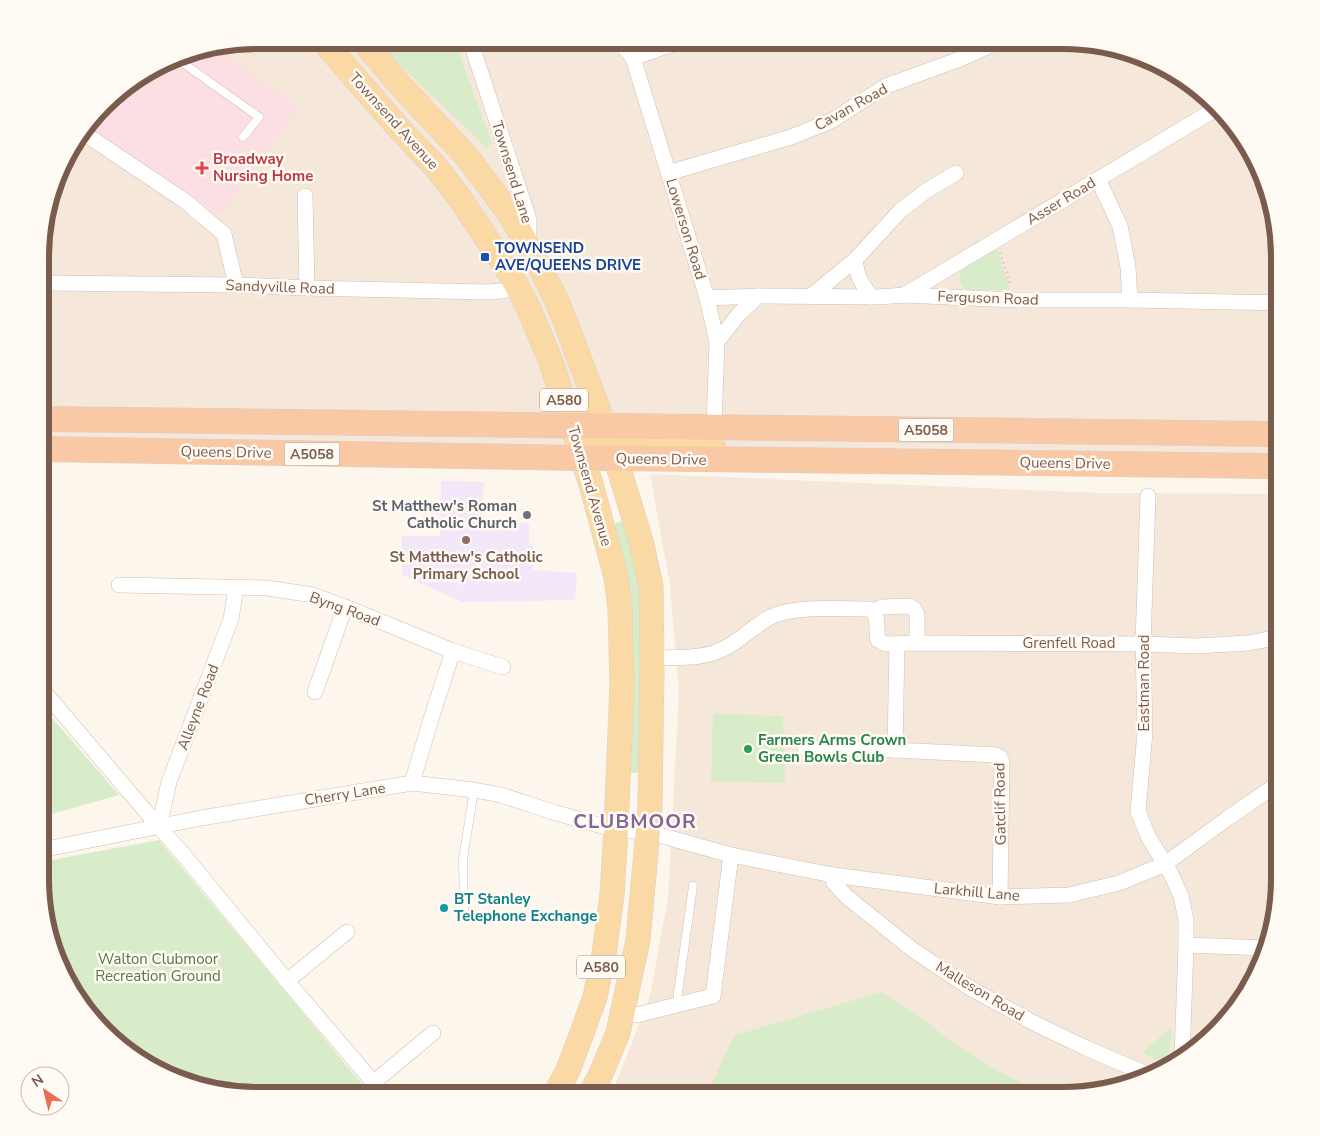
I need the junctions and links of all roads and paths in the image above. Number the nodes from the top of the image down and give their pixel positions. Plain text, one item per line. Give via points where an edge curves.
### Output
1 (330, 49) edge
2 (370, 49) edge
3 (473, 49) edge
4 (626, 49) edge
5 (659, 49) edge
6 (983, 49) edge
7 (634, 58) junction
8 (183, 63) edge
9 (1211, 111) edge
10 (88, 136) edge
11 (244, 137) dead end
12 (668, 173) junction
13 (956, 173) dead end
14 (1098, 179) junction
15 (305, 196) dead end
16 (996, 240) junction
17 (525, 242) junction
18 (855, 260) junction
19 (949, 268) junction
20 (49, 282) edge
21 (236, 285) junction
22 (517, 287) junction
23 (307, 288) junction
24 (904, 295) junction
25 (758, 296) junction
26 (811, 296) junction
27 (871, 297) junction
28 (707, 298) junction
29 (956, 298) junction
30 (1015, 300) junction
31 (1130, 300) junction
32 (1271, 303) edge
33 (717, 342) junction
34 (49, 419) edge
35 (572, 426) junction
36 (714, 426) junction
37 (1271, 434) edge
38 (611, 442) junction
39 (49, 449) edge
40 (582, 458) junction
41 (1271, 466) edge
42 (1148, 496) dead end
43 (118, 585) dead end
44 (236, 588) junction
45 (345, 606) junction
46 (873, 611) junction
47 (1271, 639) edge
48 (918, 643) junction
49 (897, 644) junction
50 (1144, 644) junction
51 (453, 651) junction
52 (652, 658) junction
53 (503, 667) dead end
54 (315, 692) dead end
55 (49, 697) edge
56 (804, 748) dead end
57 (895, 750) junction
58 (412, 783) junction
59 (1271, 788) edge
60 (474, 790) junction
61 (159, 827) junction
62 (616, 830) junction
63 (648, 832) junction
64 (49, 848) edge
65 (731, 855) junction
66 (1165, 864) junction
67 (833, 875) junction
68 (693, 886) dead end
69 (1000, 897) junction
70 (464, 911) dead end
71 (347, 932) dead end
72 (1186, 945) junction
73 (1259, 948) edge
74 (287, 981) junction
75 (677, 1005) junction
76 (622, 1013) junction
77 (433, 1033) dead end
78 (1182, 1050) edge
79 (1141, 1072) edge
80 (374, 1082) junction
81 (378, 1087) edge
82 (559, 1087) edge
83 (594, 1087) edge

1 - 22 main road, Townsend Avenue / A580 via 460,197
2 - 17 main road, Townsend Avenue / A580 via 468,158
3 - 17 street, Townsend Lane via 529,219
4 - 7 street, Lowerson Road
5 - 7 street
6 - 12 street, Cavan Road via 886,86 831,121 799,134
7 - 12 street, Lowerson Road
8 - 11 lane via 259,117
9 - 14 street, Asser Road
10 - 21 street via 185,201 224,234
12 - 28 street, Lowerson Road
13 - 18 street via 900,211
14 - 16 street, Asser Road
14 - 31 street via 1120,226
15 - 23 street
16 - 19 street, Asser Road
16 - 30 path
17 - 38 main road, Townsend Avenue / A580 via 555,297
18 - 26 street
18 - 27 street via 860,281
19 - 24 street, Asser Road
19 - 29 street via 947,280
20 - 21 street, Sandyville Road
21 - 23 street, Sandyville Road
22 - 23 street, Sandyville Road via 487,292
22 - 35 main road, Townsend Avenue / A580 via 551,362
24 - 27 street, Ferguson Road
24 - 29 street, Ferguson Road
25 - 26 street, Ferguson Road
25 - 28 street, Ferguson Road
25 - 33 street via 734,319
26 - 27 street, Ferguson Road
28 - 33 street, Lowerson Road
29 - 30 street, Ferguson Road
30 - 31 street, Ferguson Road
31 - 32 street, Ferguson Road
33 - 36 street, Lowerson Road
34 - 35 highway, Queens Drive / A5058
35 - 38 highway, Queens Drive / A5058
35 - 40 main road, Townsend Avenue / A580
36 - 37 highway, Queens Drive / A5058
36 - 38 highway, Queens Drive / A5058
38 - 40 highway, Queens Drive / A5058
38 - 41 highway, Queens Drive / A5058 via 842,461
38 - 52 main road, Townsend Avenue / A580 via 651,586
39 - 40 highway, Queens Drive / A5058
40 - 62 main road, Townsend Avenue / A580 via 616,577 620,609 622,684
42 - 50 street, Eastman Road
43 - 44 street, Byng Road
44 - 45 street, Byng Road via 267,588 313,595
44 - 61 street, Alleyne Road via 231,619 169,782
45 - 51 street, Byng Road
45 - 54 street
46 - 48 street via 882,607 912,607 917,614
46 - 49 street, Grenfell Road via 877,617 878,640
46 - 52 street via 790,611 766,619 717,652
47 - 50 street, Grenfell Road via 1197,646
48 - 49 street, Grenfell Road
48 - 50 street, Grenfell Road
49 - 57 street
50 - 66 street, Eastman Road via 1145,732 1138,812
51 - 53 street, Byng Road
51 - 58 street
52 - 63 main road, Townsend Avenue / A580
55 - 61 street
56 - 57 street, Gatclif Road
57 - 69 street, Gatclif Road via 1000,757
58 - 60 street, Cherry Lane
58 - 61 street, Cherry Lane
59 - 66 street, Larkhill Lane
60 - 62 street, Cherry Lane via 501,795
60 - 70 lane via 463,859
61 - 64 street, Cherry Lane
61 - 74 street
62 - 63 street, Cherry Lane
62 - 82 main road, A580 via 612,895 595,997
63 - 65 street, Larkhill Lane
63 - 76 main road, A580 via 638,940
65 - 67 street, Larkhill Lane
65 - 75 street via 713,996
66 - 69 street, Larkhill Lane via 1119,883 1069,895
66 - 72 street, Eastman Road via 1181,896 1186,920
67 - 69 street, Larkhill Lane
67 - 79 street, Malleson Road via 834,883 848,897 913,950 970,988 1034,1023
68 - 75 lane
71 - 74 street
72 - 73 street
72 - 78 street, Eastman Road
74 - 80 street
75 - 76 street via 637,1015
76 - 83 main road, A580 via 618,1034
77 - 80 street
80 - 81 street

